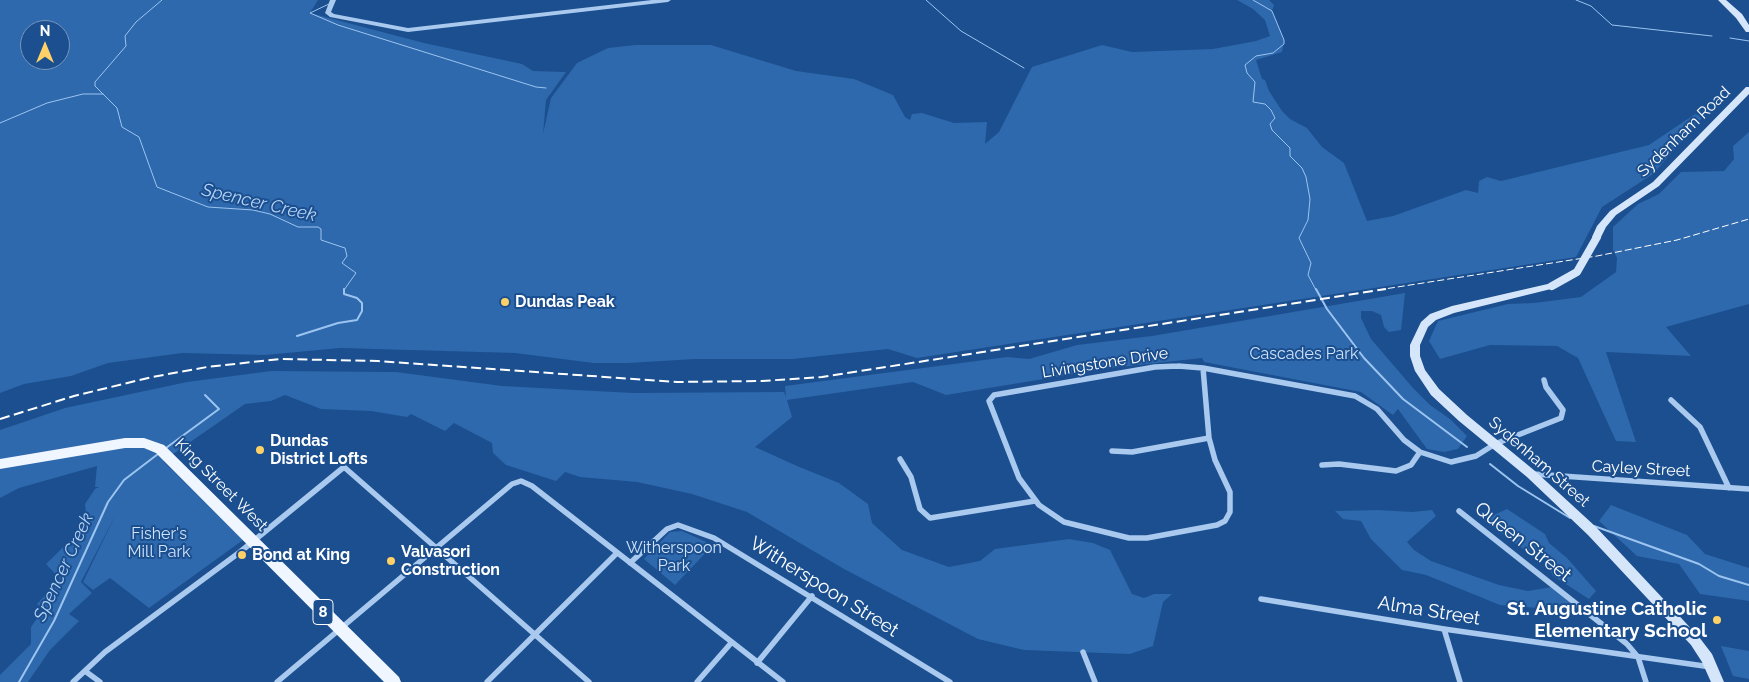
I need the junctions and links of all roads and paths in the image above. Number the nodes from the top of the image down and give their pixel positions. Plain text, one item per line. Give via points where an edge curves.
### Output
1 (334, 0) edge
2 (668, 0) edge
3 (1722, 0) edge
4 (1749, 30) edge
5 (1749, 89) edge
6 (1502, 298) joint
7 (1203, 368) junction
8 (1544, 380) dead end
9 (1671, 400) dead end
10 (1209, 438) junction
11 (1495, 444) junction
12 (1112, 451) dead end
13 (1420, 452) junction
14 (900, 458) dead end
15 (0, 464) edge
16 (1322, 465) dead end
17 (1531, 474) junction
18 (1729, 488) junction
19 (1749, 489) edge
20 (1035, 501) junction
21 (1459, 511) dead end
22 (252, 542) junction
23 (436, 548) junction
24 (617, 553) junction
25 (630, 563) junction
26 (812, 596) junction
27 (1261, 599) dead end
28 (340, 628) junction
29 (1444, 629) junction
30 (536, 634) junction
31 (732, 642) junction
32 (1083, 652) dead end
33 (1638, 657) junction
34 (758, 663) junction
35 (1712, 668) junction
36 (85, 671) junction
37 (73, 682) edge
38 (100, 682) edge
39 (277, 682) edge
40 (394, 682) edge
41 (487, 682) edge
42 (589, 682) edge
43 (697, 682) edge
44 (783, 682) edge
45 (950, 682) edge
46 (1095, 682) edge
47 (1460, 682) edge
48 (1646, 682) edge
49 (1718, 682) edge

1 - 2 street via 328,13 332,16 408,30
3 - 4 main road
5 - 6 main road, Sydenham Road, bridge via 1656,184 1613,213 1602,226 1577,272 1552,286
6 - 11 main road, Sydenham Street via 1440,313 1424,325 1415,345 1420,371 1429,384
7 - 10 street
7 - 13 street, Livingstone Drive via 1364,400
7 - 20 street, Livingstone Drive via 1155,367 991,397 990,405 1019,478
8 - 11 street, Livingstone Drive via 1563,410 1561,418
9 - 18 street via 1700,427
10 - 12 street via 1132,452
10 - 20 street via 1230,492 1230,512 1225,521 1217,525 1147,538 1129,538 1064,522
11 - 13 street, Livingstone Drive via 1459,462 1440,460
11 - 17 main road, Sydenham Street
13 - 16 street via 1411,465 1396,471
14 - 20 street via 911,477 920,509 930,518
15 - 22 main road, King Street West / 8 via 125,443 144,444 164,453
17 - 18 street, Cayley Street
17 - 35 main road, Sydenham Street via 1605,544 1695,641
18 - 19 street, Cayley Street
21 - 33 street, Queen Street via 1627,644
22 - 23 street via 344,467
22 - 28 main road, King Street West / 8
22 - 36 street via 139,625
23 - 24 street via 512,484 521,481 532,486
23 - 28 street
23 - 30 street
24 - 25 street
24 - 30 street
25 - 26 street, Witherspoon Street via 667,529 678,525 714,538
25 - 31 street
26 - 34 street
26 - 45 street, Witherspoon Street
27 - 29 street, Alma Street
28 - 39 street
28 - 40 main road, King Street West / 8
29 - 33 street, Alma Street
29 - 47 street
30 - 41 street
30 - 42 street
31 - 34 street
31 - 43 street
32 - 46 street
33 - 35 street, Alma Street
33 - 48 street, Queen Street
34 - 44 street
35 - 49 main road, Sydenham Street
36 - 37 street
36 - 38 street

